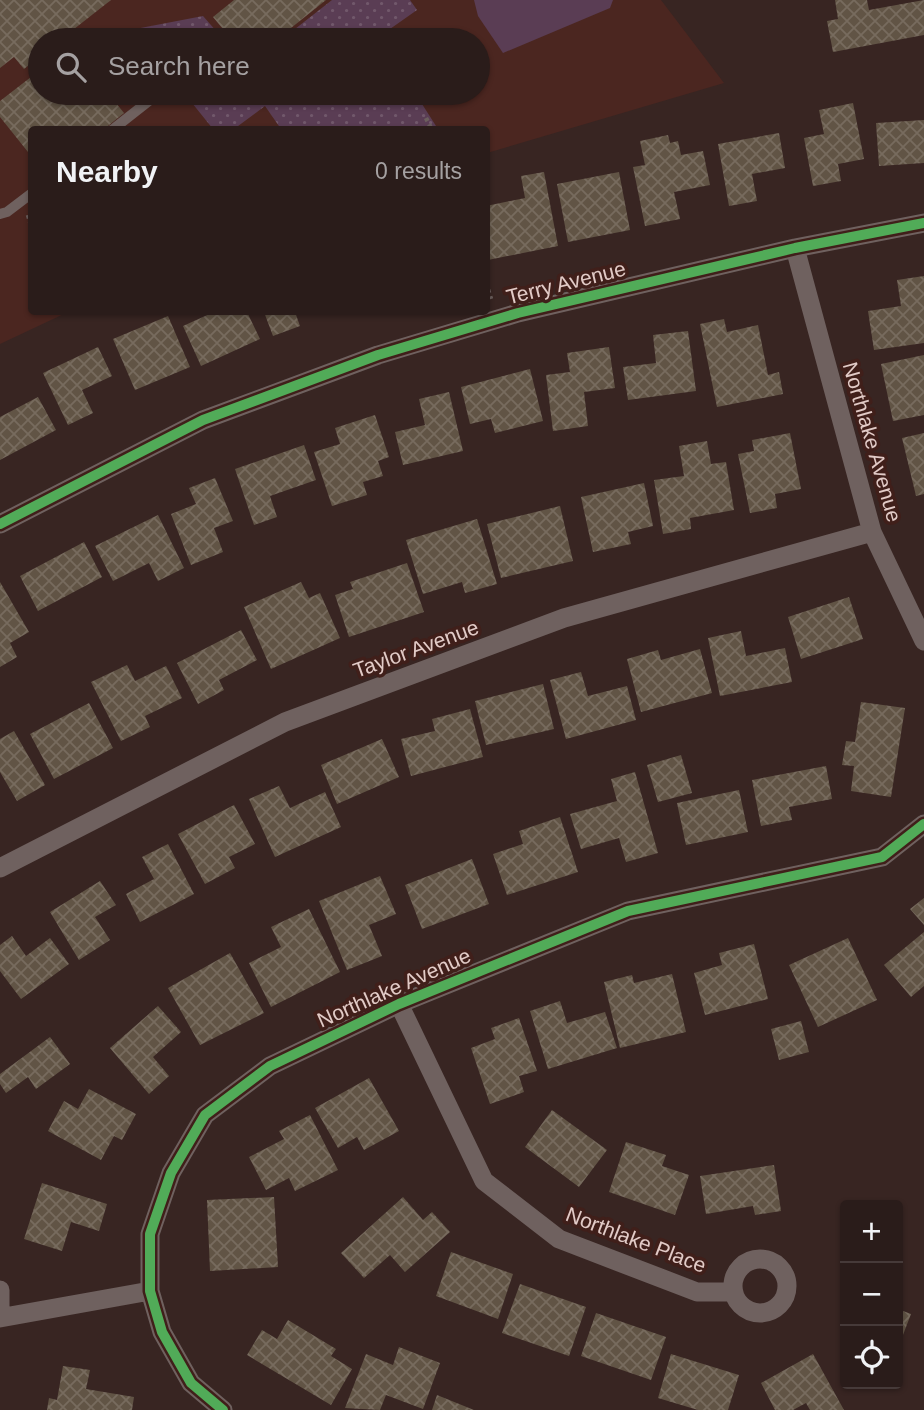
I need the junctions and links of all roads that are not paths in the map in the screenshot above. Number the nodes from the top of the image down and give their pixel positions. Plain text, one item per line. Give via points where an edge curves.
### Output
1 (144, 105) edge
2 (117, 126) edge
3 (28, 195) edge
4 (0, 214) edge
5 (924, 223) edge
6 (795, 248) junction
7 (0, 524) edge
8 (872, 532) junction
9 (924, 641) edge
10 (924, 824) edge
11 (0, 868) edge
12 (399, 1004) junction
13 (0, 1290) edge
14 (150, 1291) junction
15 (733, 1292) dead end
16 (0, 1307) edge
17 (0, 1318) edge
18 (223, 1410) edge

1 - 2 lane
3 - 4 lane
5 - 6 street, Terry Avenue
6 - 7 street, Terry Avenue via 518,313 378,355 202,420
6 - 8 street, Northlake Avenue
8 - 9 street, Northlake Avenue
8 - 11 street, Taylor Avenue via 565,618 285,722
10 - 12 street, Northlake Avenue via 881,857 628,911
12 - 14 street, Northlake Avenue via 270,1066 205,1115 171,1173 150,1234
12 - 15 street, Northlake Place via 484,1181 559,1239 697,1292
13 - 16 street
14 - 17 street
14 - 18 street, Northlake Avenue via 162,1332 191,1382

